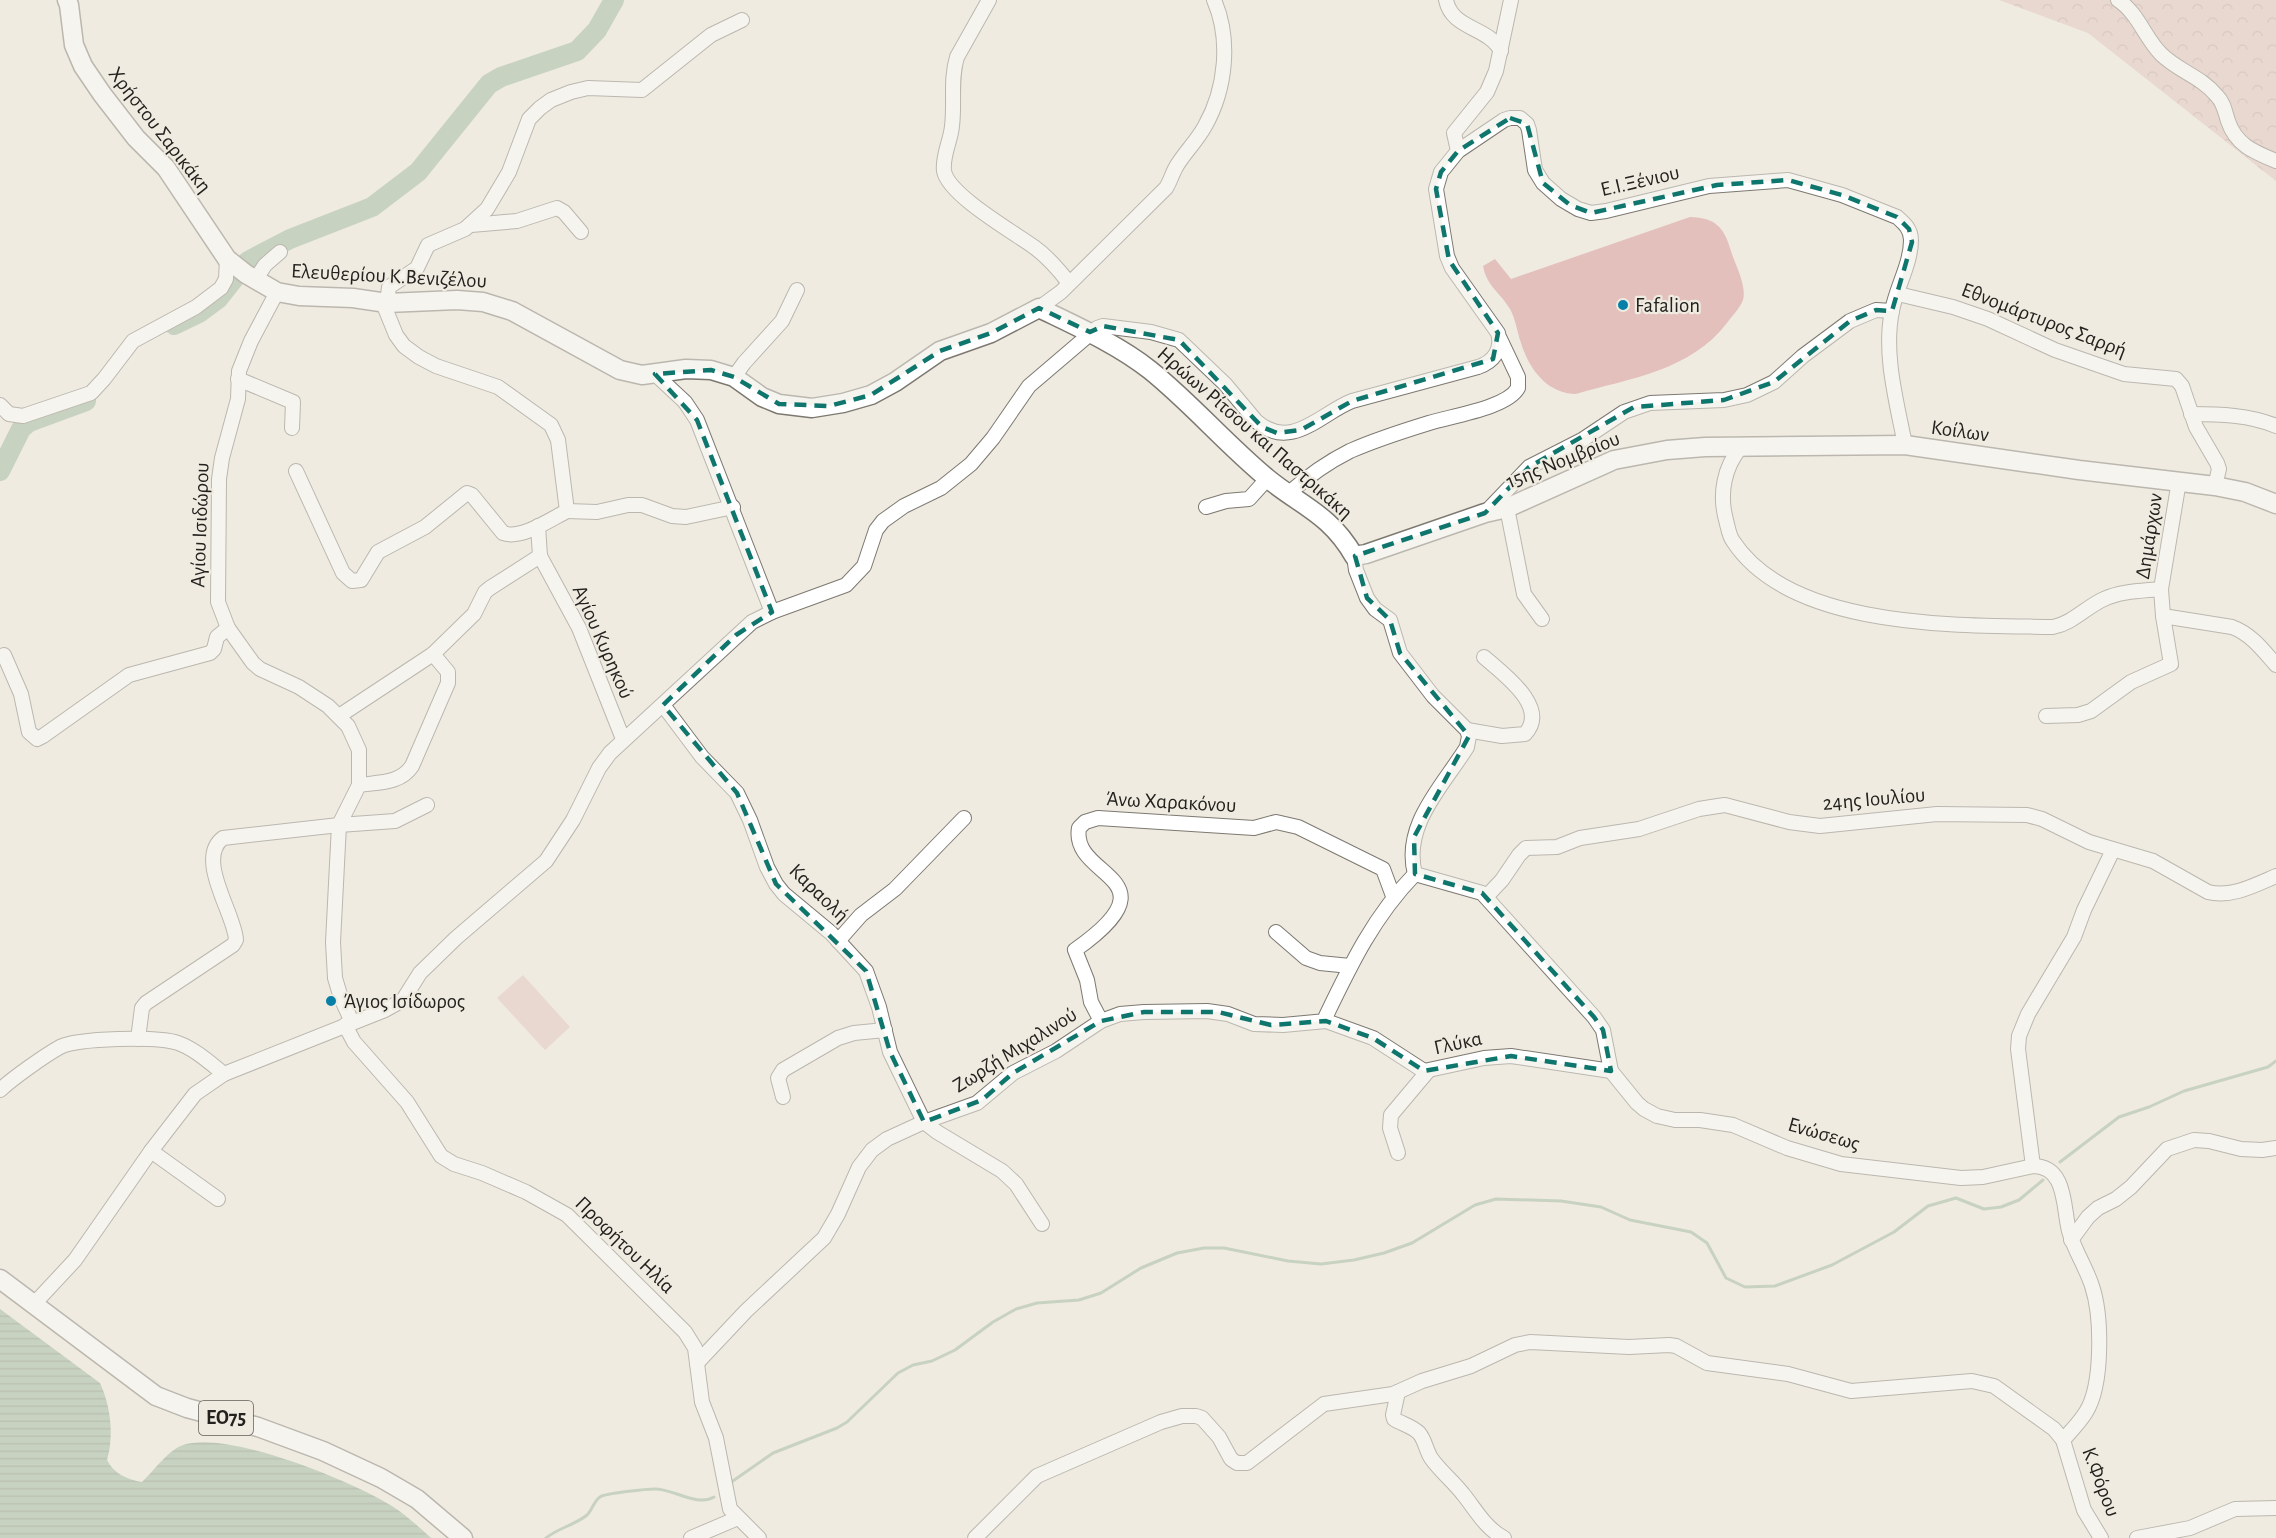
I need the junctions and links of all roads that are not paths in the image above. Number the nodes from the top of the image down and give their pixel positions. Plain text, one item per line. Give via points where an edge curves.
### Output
1 (67, 0) edge
2 (989, 0) edge
3 (1214, 0) edge
4 (1446, 0) edge
5 (1510, 0) edge
6 (2118, 0) edge
7 (742, 20) dead end
8 (1501, 51) junction
9 (1458, 151) junction
10 (2276, 161) edge
11 (471, 225) junction
12 (581, 232) dead end
13 (1911, 242) joint
14 (280, 252) dead end
15 (241, 270) junction
16 (1070, 283) junction
17 (797, 290) dead end
18 (277, 292) junction
19 (1898, 294) junction
20 (385, 303) junction
21 (1039, 308) junction
22 (1892, 311) junction
23 (1090, 332) junction
24 (1500, 339) junction
25 (655, 374) junction
26 (734, 377) junction
27 (238, 379) junction
28 (0, 405) edge
29 (2191, 414) junction
30 (2276, 426) edge
31 (292, 428) dead end
32 (1905, 445) junction
33 (1741, 447) junction
34 (296, 471) dead end
35 (1267, 479) junction
36 (2179, 481) junction
37 (2215, 486) junction
38 (1289, 493) junction
39 (2276, 504) edge
40 (733, 507) junction
41 (1206, 507) dead end
42 (1507, 508) junction
43 (567, 511) junction
44 (1485, 513) junction
45 (538, 526) junction
46 (540, 556) junction
47 (1354, 556) junction
48 (2161, 594) junction
49 (772, 612) junction
50 (2163, 616) junction
51 (1542, 619) dead end
52 (228, 628) junction
53 (433, 654) junction
54 (4, 655) dead end
55 (1484, 657) dead end
56 (2276, 665) edge
57 (663, 705) junction
58 (339, 716) junction
59 (2046, 716) dead end
60 (1467, 730) junction
61 (623, 740) junction
62 (359, 784) junction
63 (427, 805) dead end
64 (964, 818) dead end
65 (339, 825) junction
66 (2113, 850) junction
67 (1415, 874) junction
68 (2276, 876) edge
69 (1393, 896) junction
70 (1486, 897) junction
71 (1276, 932) dead end
72 (838, 941) junction
73 (1350, 966) junction
74 (1101, 1020) junction
75 (1326, 1021) junction
76 (348, 1024) junction
77 (885, 1030) junction
78 (138, 1039) junction
79 (1428, 1071) junction
80 (1611, 1071) junction
81 (224, 1074) junction
82 (0, 1090) edge
83 (783, 1097) dead end
84 (924, 1122) junction
85 (2276, 1148) edge
86 (151, 1151) junction
87 (1398, 1154) dead end
88 (2033, 1166) junction
89 (218, 1199) dead end
90 (1042, 1224) dead end
91 (2071, 1240) junction
92 (0, 1279) edge
93 (0, 1289) edge
94 (34, 1304) junction
95 (697, 1363) junction
96 (1398, 1392) junction
97 (2063, 1440) junction
98 (2276, 1508) edge
99 (738, 1518) junction
100 (451, 1538) edge
101 (463, 1538) edge
102 (691, 1538) edge
103 (759, 1538) edge
104 (975, 1538) edge
105 (1504, 1538) edge
106 (2101, 1538) edge
107 (2137, 1538) edge

1 - 15 main road, Χρήστου Σαρικάκη via 71,34 83,66 136,138 166,168
2 - 16 street via 954,65 945,174 973,205 1047,257
3 - 16 street via 1220,15 1225,58 1217,98 1205,126 1166,188
4 - 8 street via 1454,18 1486,34
5 - 8 street
6 - 10 street via 2162,55 2219,97 2238,141
7 - 11 street via 711,34 642,90 588,88 551,100 540,108 525,127 498,193
8 - 9 street via 1490,87 1454,133
9 - 13 street, Ε.Ι.Ξένιου via 1504,120 1520,118 1527,124 1536,170 1543,183 1561,199 1584,211 1599,213 1717,185 1788,180 1842,195 1897,217 1909,229
9 - 24 street, Ε.Ι.Ξένιου via 1441,172 1436,189 1447,256
11 - 12 street via 517,221 557,208
11 - 20 street via 428,245 417,268 389,287
13 - 19 street, Κοίλων
14 - 15 street via 265,265
15 - 18 main road, Χρήστου Σαρικάκη
15 - 28 street via 196,307 133,340 91,393 23,416 9,414
16 - 21 street
17 - 26 street via 782,321
18 - 20 main road, Ελευθερίου Κ.Βενιζέλου
18 - 27 street, Αγίου Ισιδώρου via 250,341
19 - 22 street, Κοίλων
19 - 29 street, Εθνομάρτυρος Σαρρή via 1988,319 2055,350 2124,374 2176,379
20 - 25 main road, Ελευθερίου Κ.Βενιζέλου via 483,302 512,311 620,370
20 - 43 street via 396,335 419,357 498,387 551,426 558,440
21 - 23 main road
21 - 26 main road, Ελευθερίου Κ.Βενιζέλου via 991,333 940,351 871,395 843,403 812,408 779,404
22 - 32 street, Κοίλων via 1894,389
22 - 44 street via 1876,310 1850,321 1774,382 1747,395 1724,400 1650,403 1624,412 1582,440 1529,467
23 - 24 street via 1103,326 1179,340 1225,384 1256,422 1277,433 1311,426 1352,400 1478,367 1493,359
23 - 35 main road, Ηρώων Ρίτσου και Παστρικάκη via 1149,369
23 - 49 street via 1029,386 971,464 941,488 883,520 864,566 846,585
24 - 38 street, Ε.Ι.Ξένιου via 1518,377 1513,395 1349,452
25 - 26 main road, Ελευθερίου Κ.Βενιζέλου via 701,369
25 - 40 street via 691,409
27 - 31 street via 293,402
27 - 52 street, Αγίου Ισιδώρου via 238,399 219,479 217,589 220,611
29 - 30 street via 2252,419
29 - 37 street via 2217,463
32 - 33 main road, 15ης Νομβρίου
32 - 36 main road, Κοίλων
33 - 42 main road, 15ης Νομβρίου via 1667,450 1623,457
33 - 48 street via 1725,478 1724,511 1732,540 1764,573 1808,599 1845,610 1941,625 2054,627 2069,622 2103,599 2120,594
34 - 45 street via 343,573 352,581 363,578 383,548 426,527 466,493 472,495 502,533 513,536
35 - 38 main road, Ηρώων Ρίτσου και Παστρικάκη
35 - 41 street via 1249,499
36 - 37 main road, Κοίλων
36 - 48 street, Δημάρχων
37 - 39 main road, Κοίλων
38 - 47 main road, Ηρώων Ρίτσου και Παστρικάκη via 1329,522
40 - 43 street via 686,518 642,504 597,512
40 - 49 street
42 - 44 main road, 15ης Νομβρίου
42 - 51 street via 1524,594
43 - 45 street
44 - 47 main road, 15ης Νομβρίου
45 - 46 street, Αγίου Κυρηκού
46 - 53 street via 485,592 474,614
46 - 61 street, Αγίου Κυρηκού via 579,628
47 - 60 street via 1367,598 1390,620 1405,661
48 - 50 street, Δημάρχων
49 - 57 street via 736,635
50 - 56 street via 2241,630
50 - 59 street, Δημάρχων via 2171,664 2131,682 2091,711
52 - 54 street via 217,637 210,653 129,675 37,738 29,732 21,694
52 - 58 street, Αγίου Ισιδώρου via 260,669 310,694
53 - 58 street
53 - 62 street via 448,672 448,683 412,766 396,780
55 - 60 street via 1524,696 1534,716 1526,734
57 - 61 street
57 - 72 street, Καραολή via 702,757 737,793 776,884
58 - 62 street, Αγίου Ισιδώρου via 359,750
60 - 67 street via 1467,747 1423,815 1414,837
61 - 76 street via 599,768 573,820 546,861 456,938 420,973 403,1000
62 - 65 street, Αγίου Ισιδώρου
63 - 65 street via 395,821
64 - 72 street
65 - 76 street, Αγίου Ισιδώρου via 334,970
65 - 78 street via 219,841 215,846 214,873 236,940 234,945 146,1003
66 - 68 street, 24ης Ιουλίου via 2153,861 2217,894
66 - 70 street, 24ης Ιουλίου via 2027,814 1937,814 1820,826 1725,805 1699,809 1639,829 1580,838 1557,847 1526,848
66 - 88 street via 2074,937 2019,1036
67 - 69 street
67 - 70 street, Ενώσεως via 1477,890
69 - 73 street
69 - 74 street, Άνω Χαρακόνου via 1383,869 1298,827 1276,822 1254,828 1090,819 1079,828 1080,843 1086,855 1113,880 1120,898 1109,923 1075,950 1091,1002
70 - 80 street, Ενώσεως via 1604,1030
71 - 73 street via 1306,958
72 - 77 street, Καραολή via 869,977
73 - 75 street
74 - 75 street, Ζωρζή Μιχαλινού via 1120,1014 1207,1011 1254,1024
74 - 84 street, Ζωρζή Μιχαλινού via 1056,1051 1013,1073 982,1100
75 - 79 street, Γλύκα via 1373,1038
76 - 81 street
76 - 95 street, Προφήτου Ηλία via 354,1042 406,1102 441,1155 526,1192 567,1215 685,1332 695,1348
77 - 83 street via 838,1038 783,1070 778,1078
77 - 84 street, Καραολή via 890,1052
78 - 81 street via 178,1043
78 - 82 street via 78,1042 60,1047
79 - 80 street, Γλύκα via 1511,1056
79 - 87 street via 1391,1115 1390,1128
80 - 88 street, Ενώσεως via 1637,1103 1657,1116 1733,1125 1830,1162 1961,1178
81 - 86 street via 195,1094
84 - 90 street via 1002,1171 1016,1184
84 - 95 street, Ζωρζή Μιχαλινού via 887,1139 866,1157 824,1238
85 - 91 street via 2241,1149 2194,1140 2167,1149 2132,1187 2088,1217
86 - 89 street
86 - 94 street via 75,1260
88 - 91 street via 2046,1168 2061,1184
91 - 97 street via 2093,1288 2099,1353 2092,1399
92 - 94 main road, ΕΟ75
93 - 100 main road, ΕΟ75 via 153,1403 318,1457 412,1506
94 - 101 main road, ΕΟ75 via 156,1395 187,1408 258,1427 381,1478 417,1499
95 - 99 street, Προφήτου Ηλία via 702,1402 716,1438 730,1509
96 - 97 street via 1530,1342 1669,1345 1707,1363 1788,1374 1842,1389 1860,1391 1964,1381 1990,1384 2054,1429
96 - 104 street via 1324,1404 1242,1464 1230,1459 1219,1437 1202,1418 1190,1416 1161,1422 1037,1476
96 - 105 street via 1394,1419 1421,1436 1438,1467 1492,1532
97 - 106 street, Κ.Φόρου via 2085,1510
98 - 107 street via 2235,1509 2190,1528
99 - 102 street
99 - 103 street, Προφήτου Ηλία

